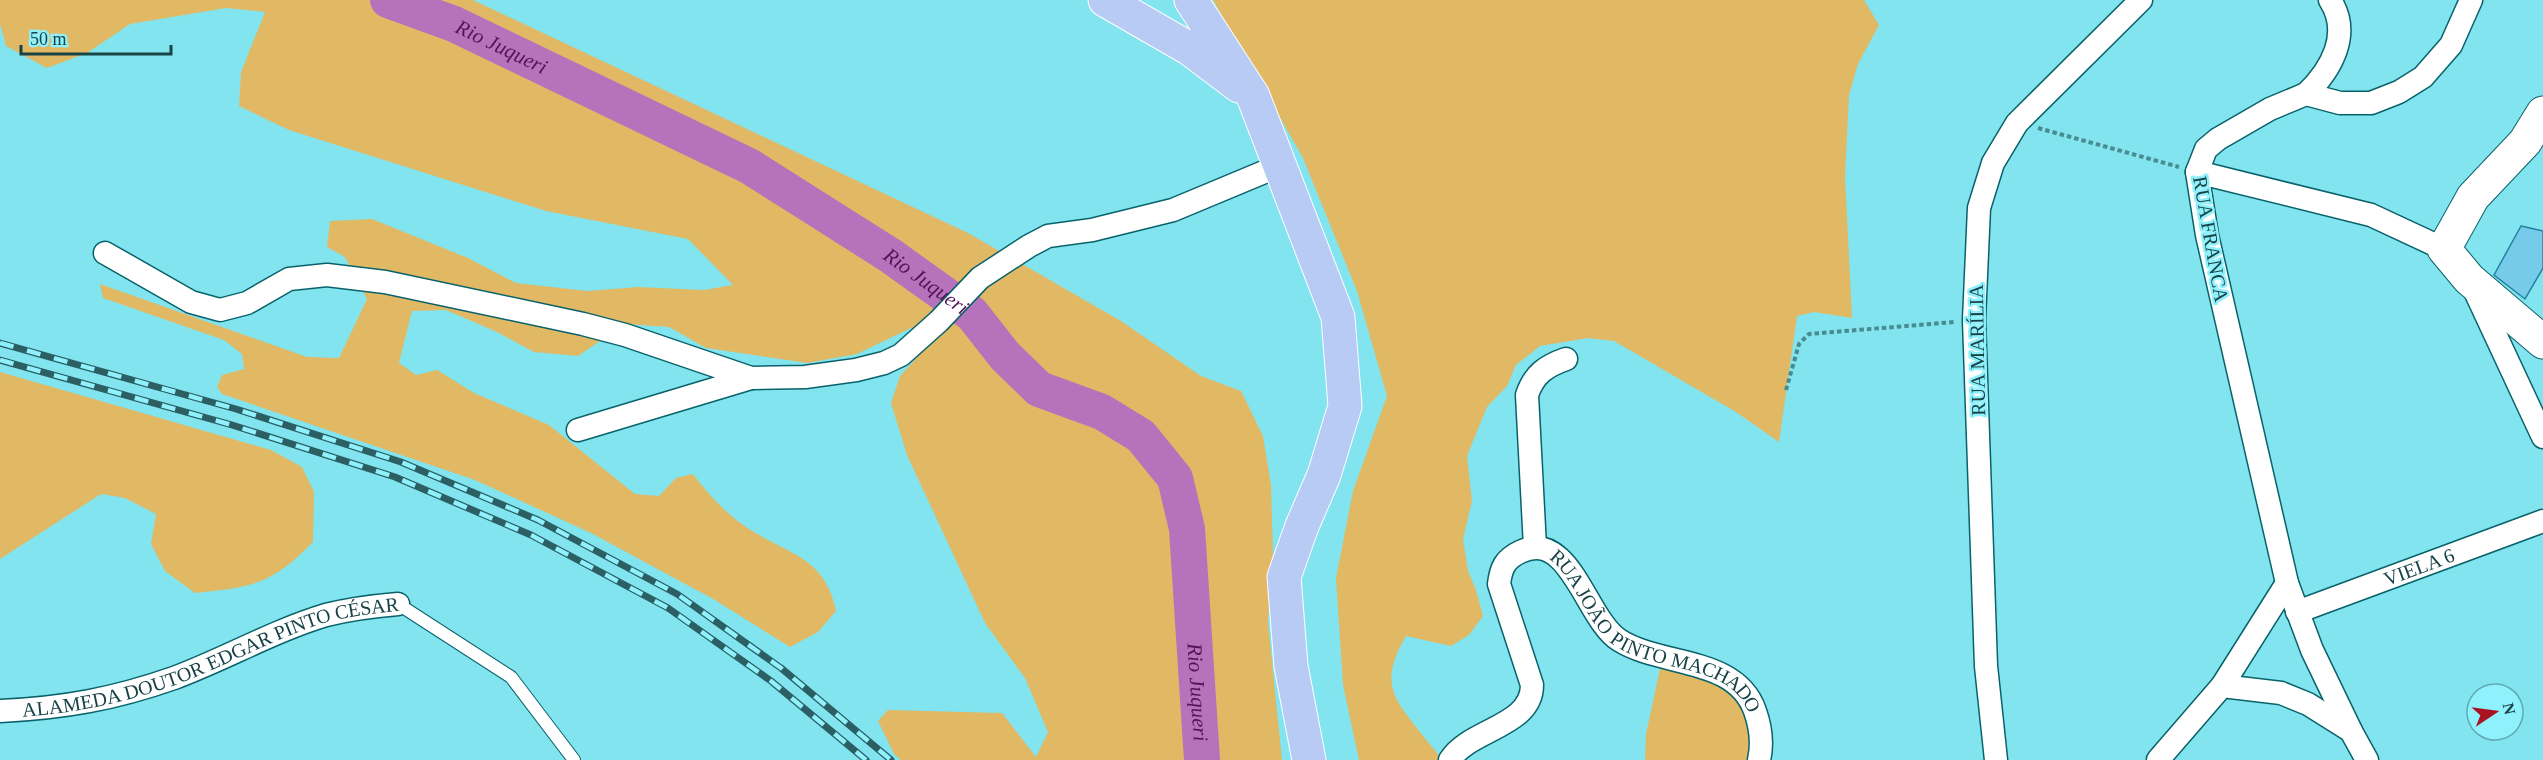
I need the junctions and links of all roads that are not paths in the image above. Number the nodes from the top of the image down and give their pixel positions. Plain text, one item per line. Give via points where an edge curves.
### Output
1 (1191, 0) edge
2 (2141, 0) edge
3 (2330, 0) edge
4 (2471, 0) edge
5 (1111, 1) edge
6 (2306, 94) junction
7 (1253, 96) junction
8 (2543, 112) edge
9 (1281, 165) junction
10 (2197, 172) junction
11 (2444, 249) junction
12 (105, 253) dead end
13 (2469, 279) junction
14 (2543, 342) edge
15 (1566, 359) dead end
16 (752, 378) junction
17 (578, 430) dead end
18 (2543, 437) edge
19 (2543, 521) edge
20 (1535, 547) junction
21 (2287, 583) junction
22 (398, 604) joint
23 (2297, 612) junction
24 (2222, 686) junction
25 (0, 711) edge
26 (2350, 731) junction
27 (574, 760) edge
28 (1309, 760) edge
29 (1450, 760) edge
30 (1759, 760) edge
31 (1996, 760) edge
32 (2158, 760) edge
33 (2367, 760) edge

1 - 7 main road
2 - 31 street, RUA MARÍLIA via 2017,123 1993,163 1979,208 1974,320 1986,666
3 - 6 street via 2338,19 2337,49 2322,79
4 - 6 street via 2441,60 2399,92 2354,105
5 - 7 main road via 1190,49
6 - 10 street, RUA FRANCA via 2270,109 2218,139 2206,149
7 - 9 main road
8 - 11 main road via 2525,141 2472,197
9 - 16 street via 1173,210 1092,230 1048,236 980,278 901,355 884,363 833,374
9 - 28 main road via 1338,317 1345,406 1324,476 1284,577 1291,666
10 - 11 street via 2371,215
10 - 21 street, RUA FRANCA via 2207,235
11 - 13 main road
12 - 16 street via 191,302 220,310 247,303 289,279 327,274 385,282 594,327
13 - 14 main road
13 - 18 street
15 - 20 street via 1548,365 1538,374 1527,395
16 - 17 street
19 - 23 street, VIELA 6
20 - 29 street, RUA JOÃO PINTO MACHADO via 1506,560 1499,584 1532,685 1530,700 1503,724 1470,741
20 - 30 street, RUA JOÃO PINTO MACHADO via 1547,549 1564,561 1617,639 1636,649 1701,667 1735,683 1753,705 1760,724
21 - 23 street, RUA FRANCA
21 - 24 street
22 - 25 street, ALAMEDA DOUTOR EDGAR PINTO CÉSAR via 326,616 175,677 102,700 55,709
22 - 27 lane, ALAMEDA DOUTOR EDGAR PINTO CÉSAR via 511,677
23 - 26 street, RUA FRANCA
24 - 26 street via 2281,693 2308,704
24 - 32 street
26 - 33 street

